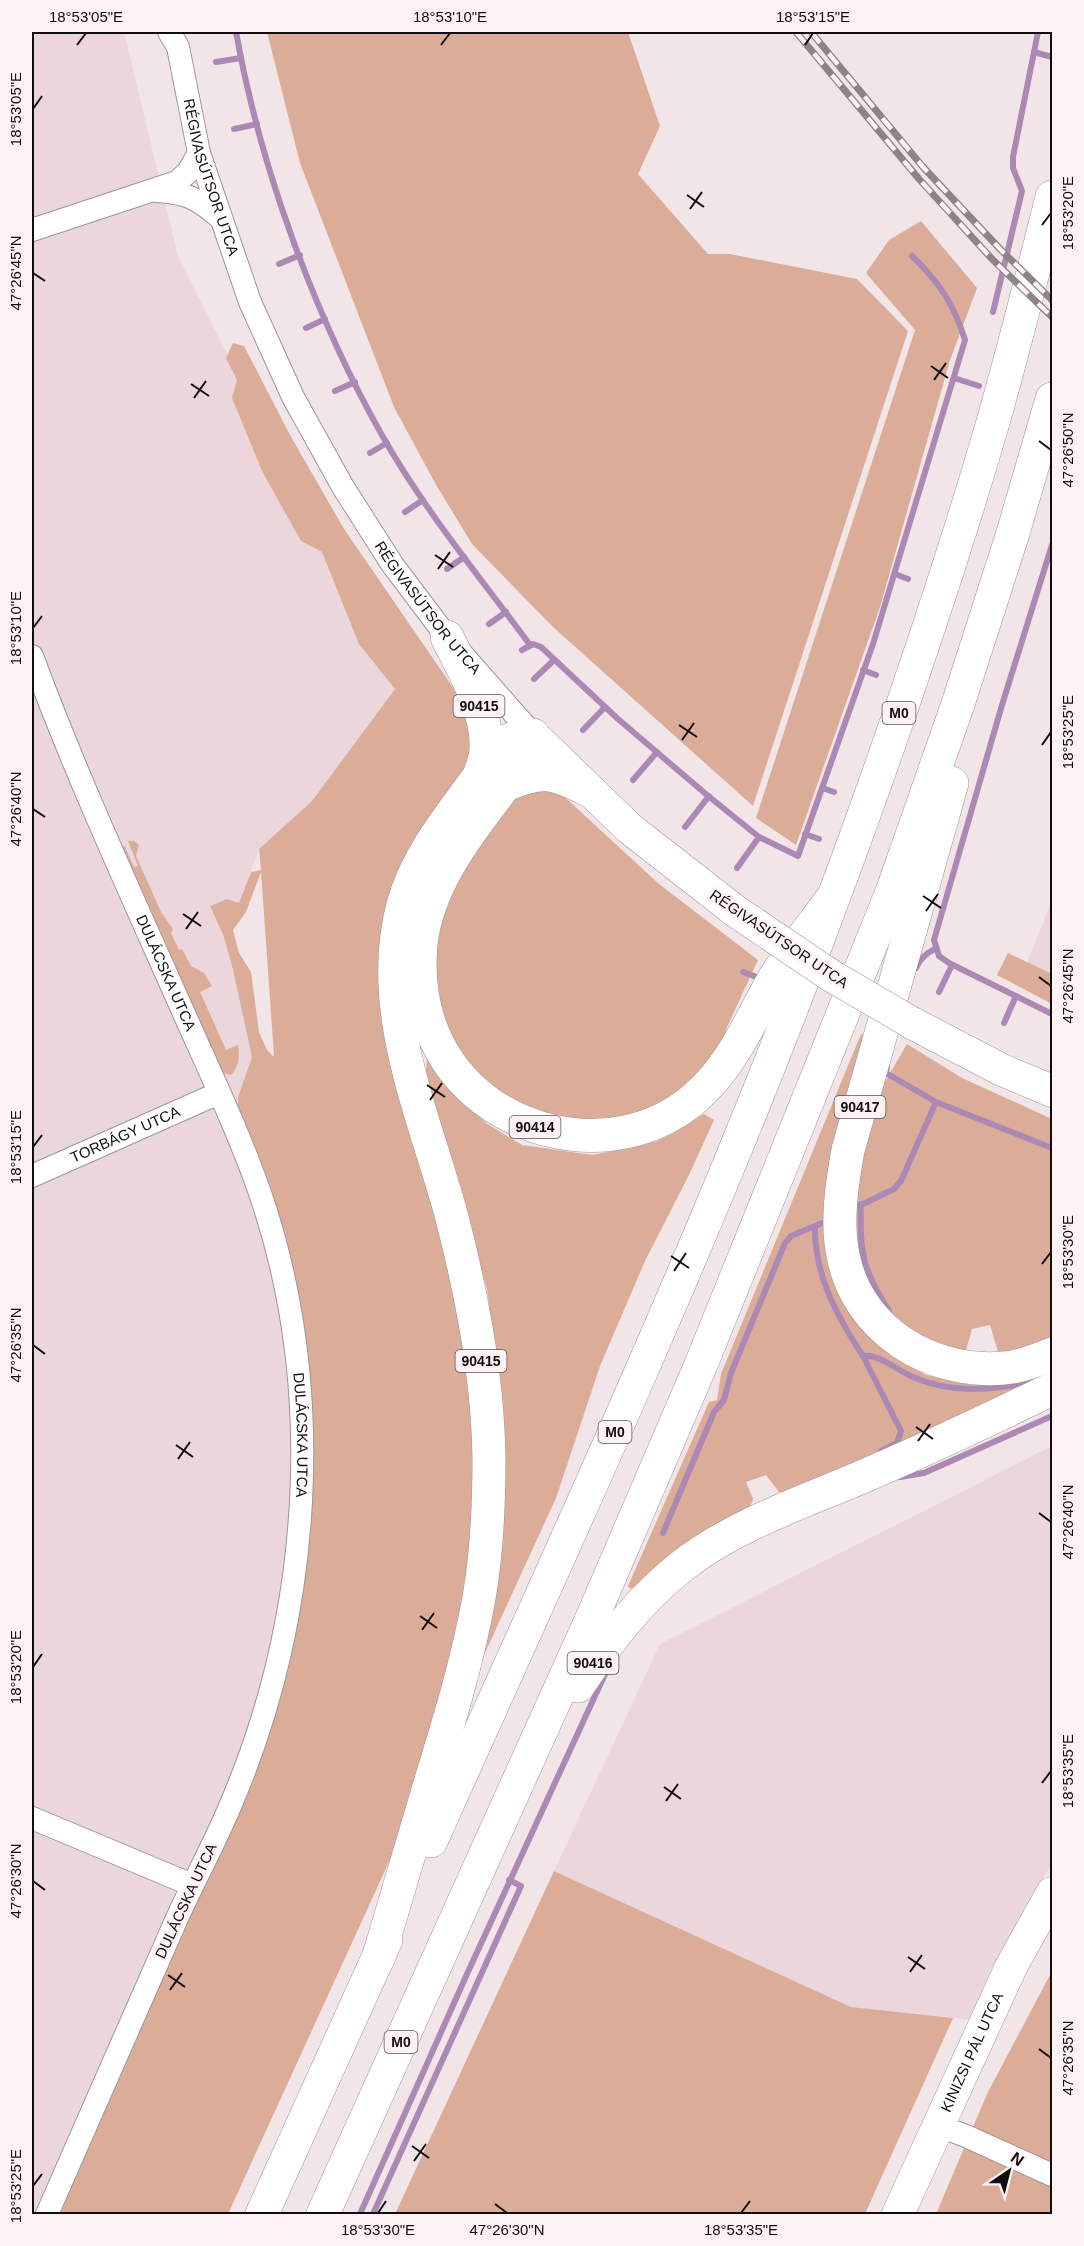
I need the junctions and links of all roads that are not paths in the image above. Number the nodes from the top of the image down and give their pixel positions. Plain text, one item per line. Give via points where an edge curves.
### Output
1 (176, 37) edge
2 (199, 153) junction
3 (155, 190) junction
4 (1053, 197) edge
5 (221, 219) junction
6 (32, 230) edge
7 (1053, 399) edge
8 (447, 637) junction
9 (32, 656) edge
10 (958, 704) junction
11 (532, 735) junction
12 (491, 782) junction
13 (590, 791) junction
14 (833, 897) junction
15 (1053, 1091) edge
16 (219, 1093) junction
17 (32, 1176) edge
18 (1053, 1354) edge
19 (1053, 1389) edge
20 (32, 1818) edge
21 (478, 1870) junction
22 (192, 1886) junction
23 (1053, 1893) edge
24 (378, 1959) junction
25 (939, 2126) junction
26 (1053, 2175) edge
27 (46, 2214) edge
28 (262, 2214) edge
29 (323, 2214) edge
30 (898, 2214) edge

1 - 2 street, RÉGIVASÚTSOR UTCA
2 - 3 street via 177,182
2 - 5 street, RÉGIVASÚTSOR UTCA
3 - 5 street via 183,193
3 - 6 street
4 - 14 highway, M0 via 961,528
5 - 8 street, RÉGIVASÚTSOR UTCA via 250,302 293,397 367,526
7 - 10 highway, M0
8 - 11 street, RÉGIVASÚTSOR UTCA
8 - 12 highway, 90415 via 479,706
9 - 16 street, DULÁCSKA UTCA via 105,837
10 - 18 highway, 90417 via 962,749 848,1150 840,1222 843,1256 850,1280 875,1321 928,1359 958,1367 1005,1368
10 - 21 highway, M0 via 892,892 700,1367
11 - 12 highway, 90415 via 520,735 505,743
11 - 13 street, RÉGIVASÚTSOR UTCA
12 - 13 highway via 547,773
12 - 14 highway, 90414 via 437,887 424,926 422,996 437,1042 454,1068 476,1093 529,1126 591,1137 622,1134 670,1115 695,1098 724,1068 773,981
12 - 24 highway, 90415 via 432,843 417,868 404,902 394,961 395,997 404,1046 468,1282 488,1413 486,1532 478,1599 460,1684
13 - 15 street, RÉGIVASÚTSOR UTCA, bridge via 660,854 830,975 1002,1070
14 - 24 highway, M0 via 776,1048 652,1349
16 - 17 street, TORBÁGY UTCA
16 - 22 street, DULÁCSKA UTCA via 261,1196 283,1277 301,1413 301,1511 297,1566 281,1651 231,1804
19 - 21 highway, 90416 via 933,1447 743,1529 682,1566 641,1601 600,1653
20 - 22 street
21 - 29 highway, M0
22 - 27 street, DULÁCSKA UTCA
23 - 25 street, KINIZSI PÁL UTCA via 1011,1967
24 - 28 highway, M0
25 - 26 street
25 - 30 street, KINIZSI PÁL UTCA

